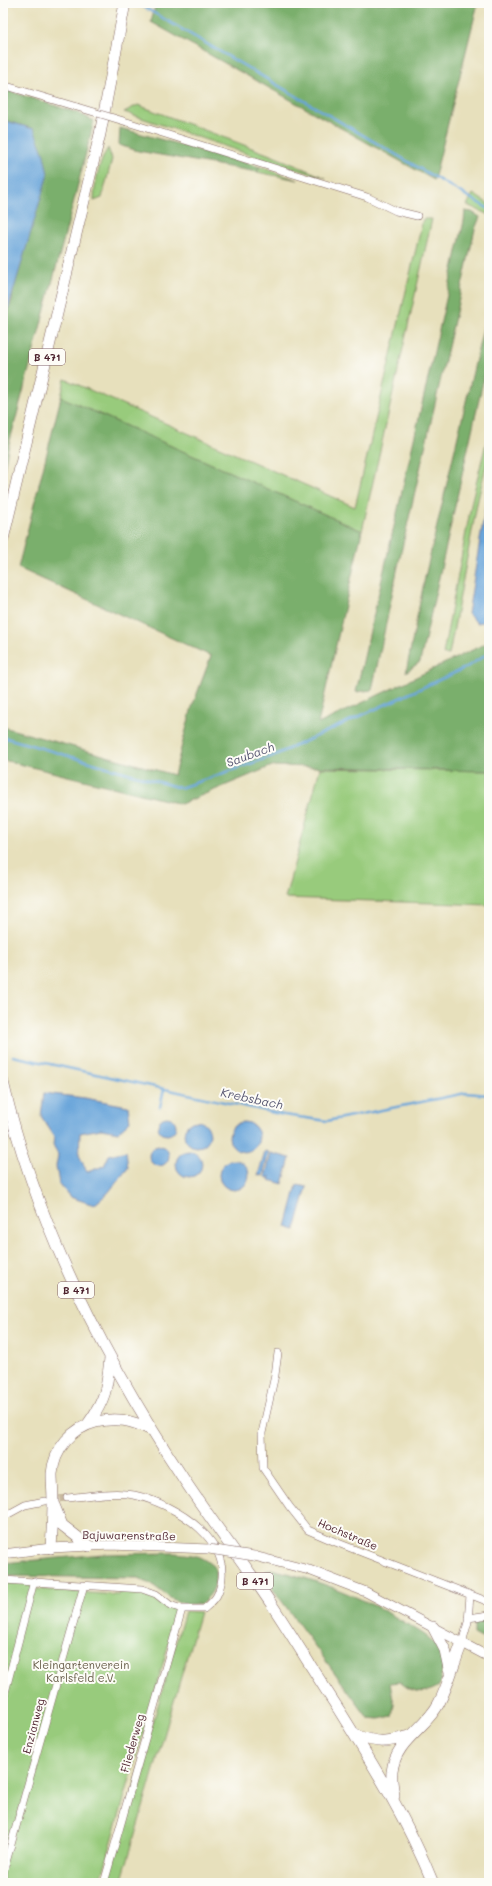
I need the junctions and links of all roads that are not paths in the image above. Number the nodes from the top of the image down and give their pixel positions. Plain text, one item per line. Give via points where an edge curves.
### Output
1 (125, 3) edge
2 (3, 85) edge
3 (417, 216) dead end
4 (3, 540) edge
5 (3, 1082) edge
6 (278, 1352) dead end
7 (110, 1358) junction
8 (88, 1424) junction
9 (152, 1430) junction
10 (67, 1498) tunnel mouth
11 (49, 1502) junction
12 (3, 1517) edge
13 (89, 1546) junction
14 (51, 1548) junction
15 (3, 1554) edge
16 (3, 1580) edge
17 (34, 1581) junction
18 (84, 1585) junction
19 (470, 1595) junction
20 (489, 1602) edge
21 (182, 1609) junction
22 (489, 1615) edge
23 (468, 1618) junction
24 (433, 1627) junction
25 (462, 1643) junction
26 (489, 1657) edge
27 (450, 1674) junction
28 (3, 1700) edge
29 (355, 1735) junction
30 (410, 1736) junction
31 (395, 1802) junction
32 (3, 1873) edge
33 (104, 1883) edge
34 (433, 1883) edge

1 - 4 highway, B 471 via 100,134
2 - 3 street, bridge via 367,197 396,211
5 - 7 highway, B 471 via 16,1134 46,1220 70,1277
6 - 19 street, Hochstraße via 262,1433 264,1468 289,1506 308,1530
7 - 8 highway via 105,1397
7 - 9 highway, B 471
8 - 9 highway via 104,1420 127,1420
8 - 11 highway via 75,1430 59,1450 52,1473
9 - 29 highway, B 471 via 271,1604
10 - 21 street via 133,1495 157,1501 183,1515 204,1531 220,1556 222,1578 218,1595 204,1609
11 - 12 street via 25,1505
11 - 13 highway via 62,1525
11 - 14 highway
13 - 14 main road, Bajuwarenstraße
13 - 24 main road, Bajuwarenstraße, bridge via 209,1549 254,1556 309,1570 366,1592
14 - 15 main road, Bajuwarenstraße
16 - 17 street
17 - 18 street
17 - 28 street
18 - 21 street via 142,1589
18 - 32 street, Enzianweg
19 - 20 street, Hochstraße
19 - 23 street
21 - 33 street, Fliederweg
22 - 23 street
23 - 25 street
24 - 25 main road, Bajuwarenstraße
24 - 27 highway via 445,1650
25 - 26 main road, Bajuwarenstraße
25 - 27 highway
27 - 30 highway via 439,1703 427,1720
29 - 30 highway via 384,1743
29 - 31 highway, B 471
30 - 31 highway via 393,1761
31 - 34 highway, B 471

